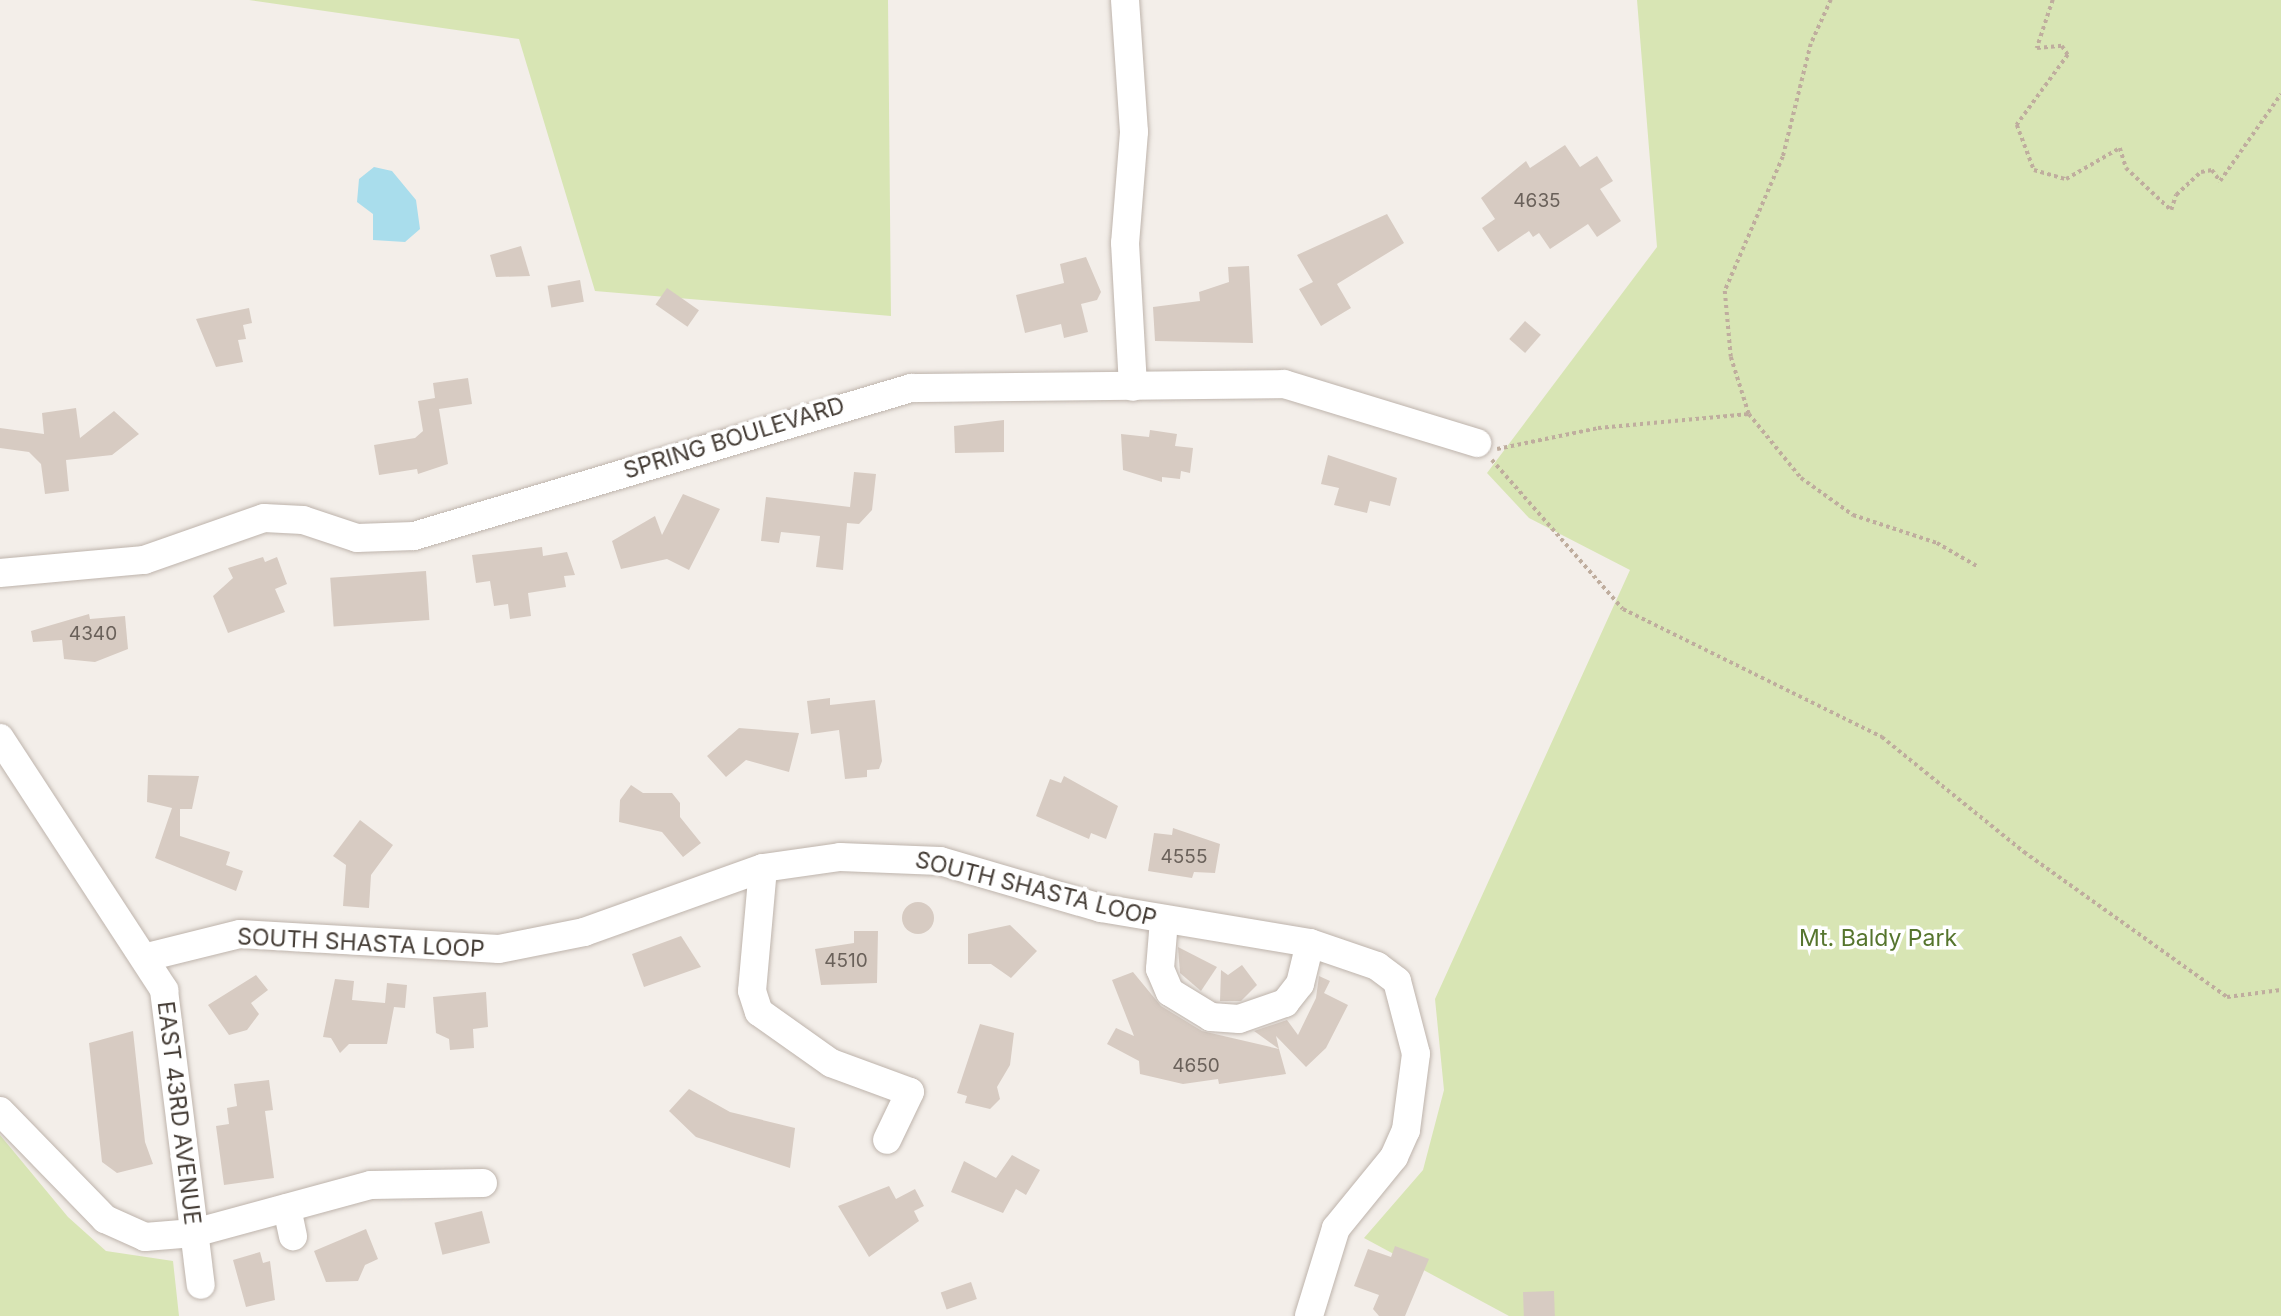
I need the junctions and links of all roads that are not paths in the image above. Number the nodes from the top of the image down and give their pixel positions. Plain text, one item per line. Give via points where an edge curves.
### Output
1 (1125, 0) edge
2 (1133, 387) junction
3 (1477, 443) road end
4 (0, 573) edge
5 (0, 738) edge
6 (763, 868) junction
7 (1164, 920) junction
8 (1310, 943) junction
9 (147, 957) junction
10 (0, 1111) edge
11 (887, 1140) dead end
12 (483, 1182) dead end
13 (287, 1208) junction
14 (194, 1233) junction
15 (293, 1236) dead end
16 (201, 1285) dead end
17 (1309, 1316) edge

1 - 2 street via 1134,132 1125,243
2 - 3 street, SPRING BOULEVARD via 1303,387
2 - 4 street, SPRING BOULEVARD via 892,390 414,536 357,538 303,520 264,519 144,560
5 - 9 street, EAST 43RD AVENUE
6 - 7 street, SOUTH SHASTA LOOP via 835,857 918,858
6 - 9 street, SOUTH SHASTA LOOP via 584,932 499,949 240,934
6 - 11 street via 752,992 759,1012 831,1063 910,1092
7 - 8 street, SOUTH SHASTA LOOP
7 - 8 street via 1160,969 1170,992 1211,1017 1239,1019 1285,1003 1300,984
8 - 17 street, SOUTH SHASTA LOOP via 1377,966 1397,981 1416,1054 1406,1130 1394,1157 1336,1228
9 - 14 street, EAST 43RD AVENUE via 170,1016
10 - 14 street via 115,1226 145,1237
12 - 13 street via 383,1184
13 - 14 street
13 - 15 street
14 - 16 street, EAST 43RD AVENUE

